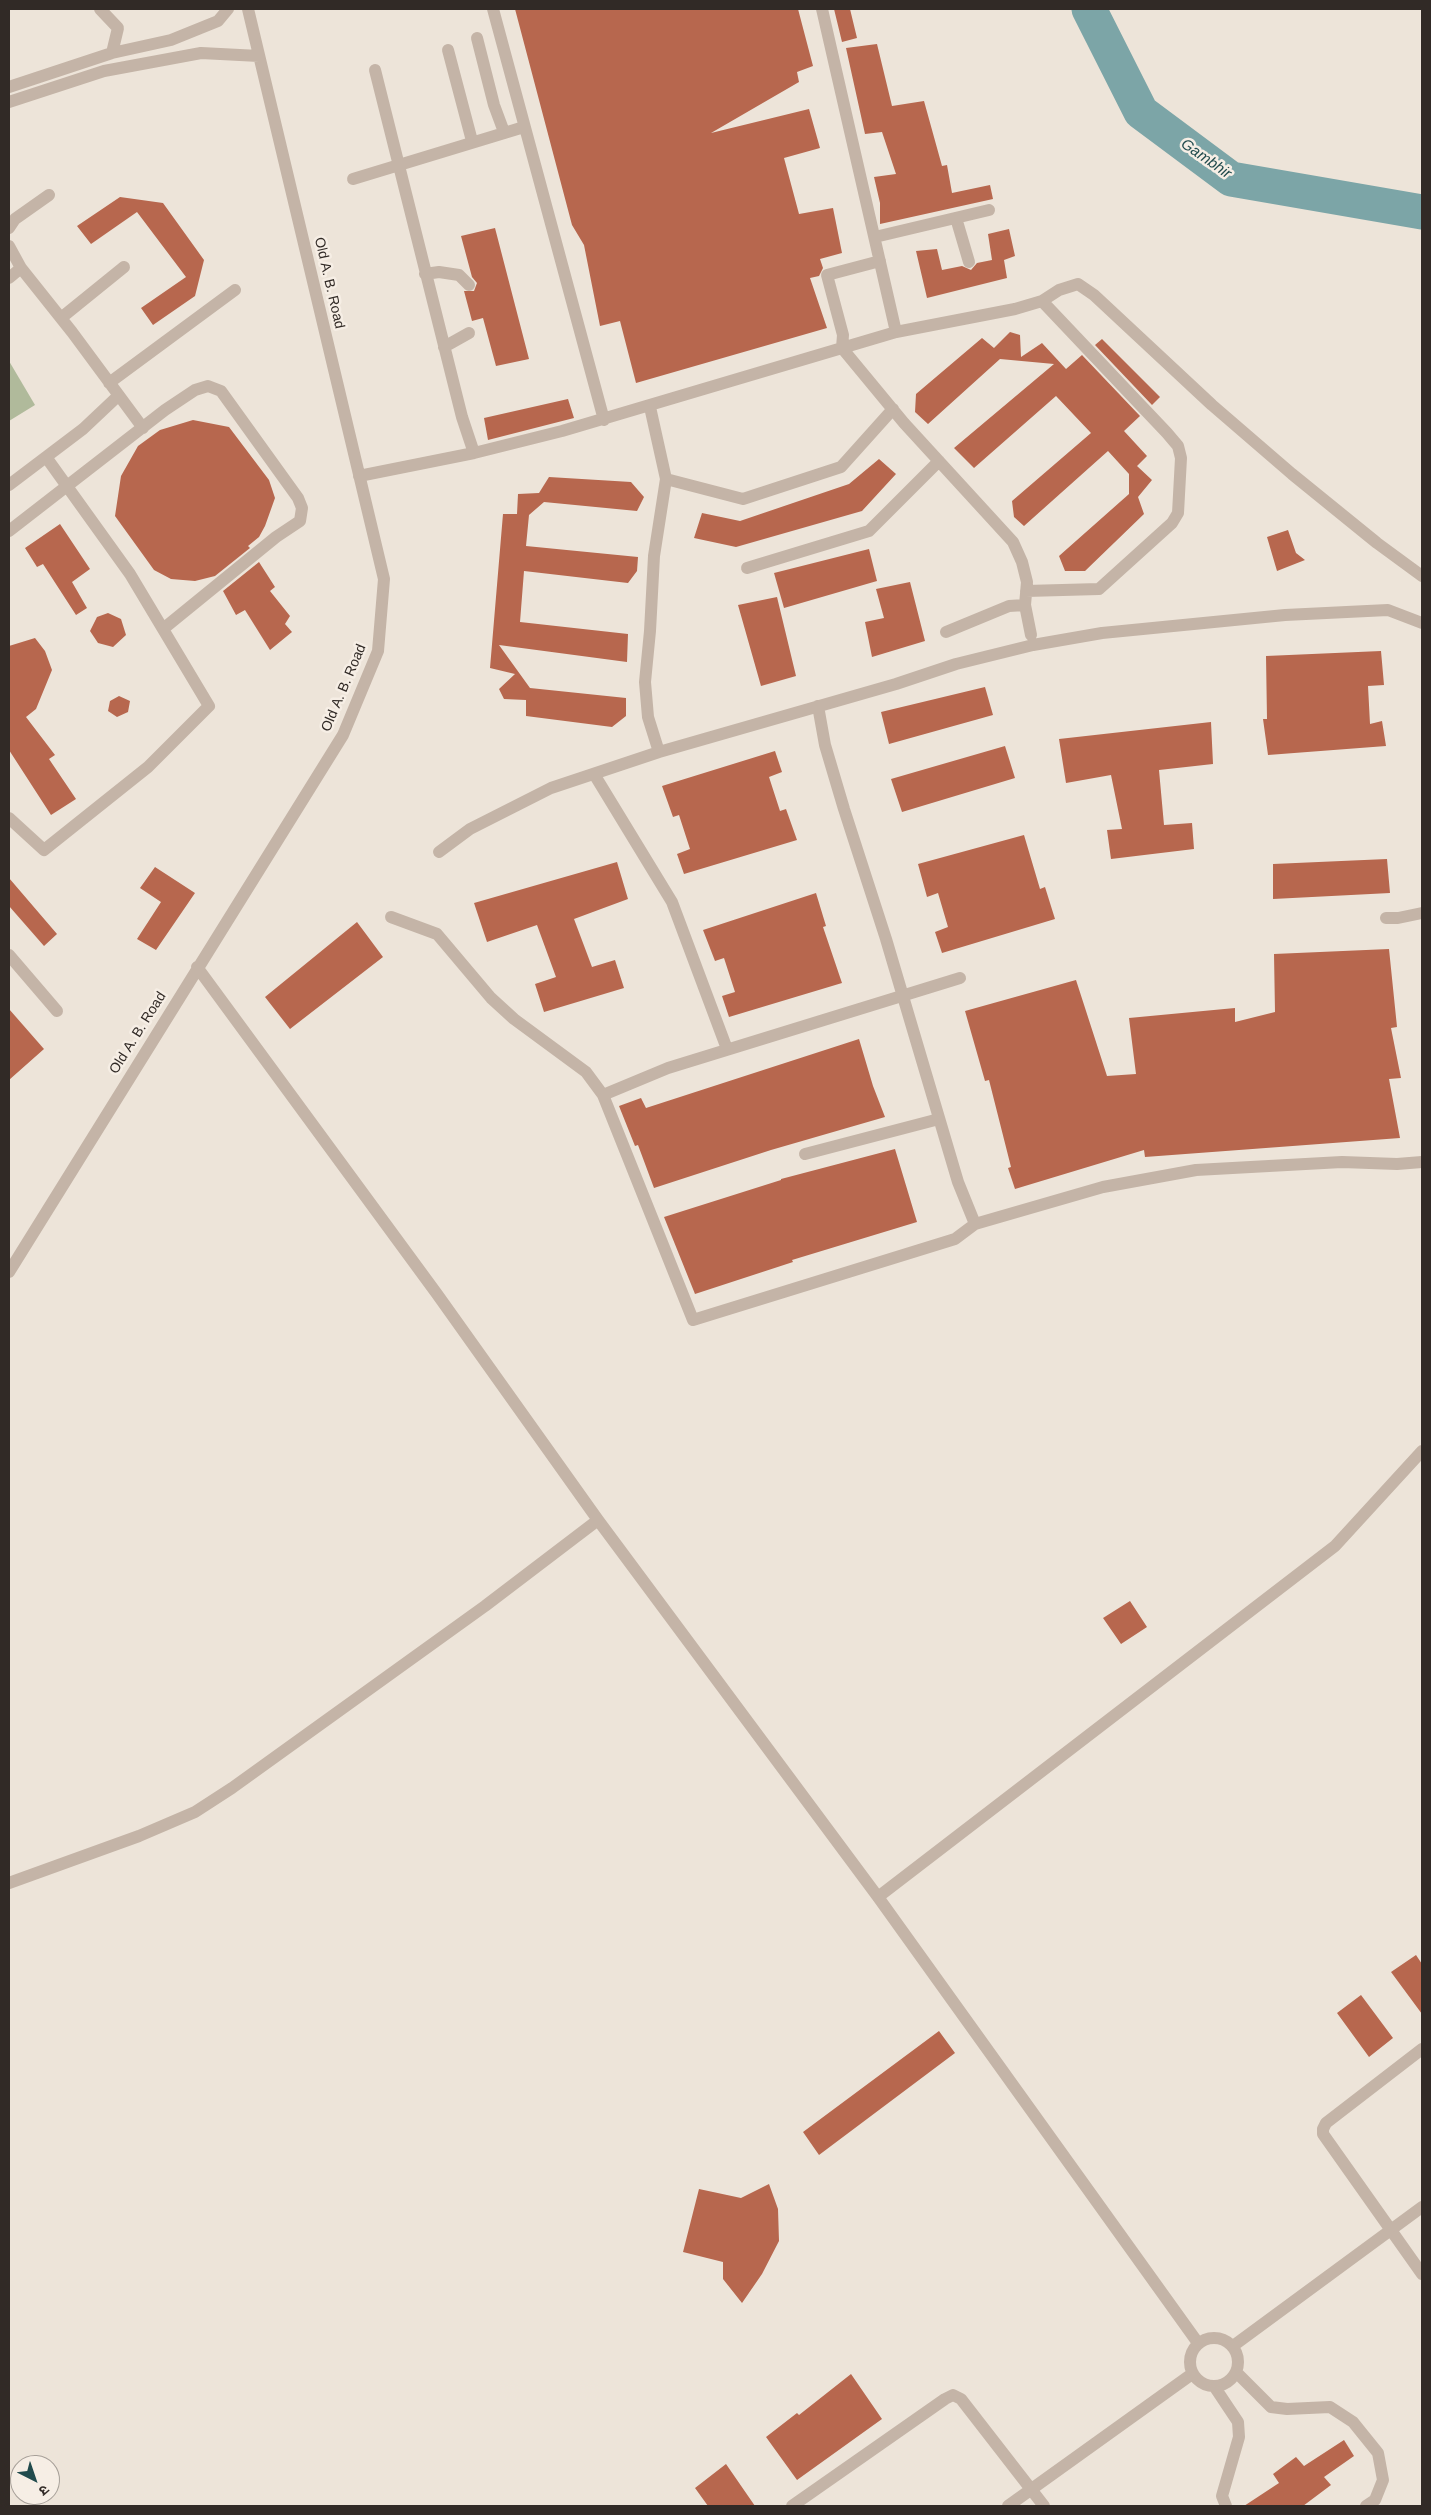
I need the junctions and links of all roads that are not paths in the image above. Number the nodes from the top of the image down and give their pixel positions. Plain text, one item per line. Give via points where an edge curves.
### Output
1 (100, 9) edge
2 (228, 9) edge
3 (248, 9) edge
4 (493, 9) edge
5 (822, 9) edge
6 (476, 38) dead end
7 (448, 50) dead end
8 (112, 53) junction
9 (259, 56) junction
10 (374, 70) dead end
11 (9, 87) edge
12 (9, 102) edge
13 (524, 127) junction
14 (504, 132) junction
15 (472, 142) junction
16 (398, 165) junction
17 (353, 179) dead end
18 (49, 195) dead end
19 (989, 210) dead end
20 (956, 218) junction
21 (9, 228) edge
22 (875, 237) junction
23 (9, 246) edge
24 (880, 261) junction
25 (969, 262) dead end
26 (124, 267) dead end
27 (21, 268) junction
28 (425, 274) junction
29 (9, 278) edge
30 (469, 285) dead end
31 (235, 290) dead end
32 (1042, 301) junction
33 (61, 318) junction
34 (896, 332) junction
35 (469, 333) dead end
36 (444, 347) junction
37 (842, 348) junction
38 (109, 383) junction
39 (118, 396) junction
40 (650, 406) junction
41 (893, 409) junction
42 (604, 420) junction
43 (143, 428) junction
44 (474, 453) junction
45 (46, 458) junction
46 (939, 461) junction
47 (359, 476) junction
48 (666, 479) junction
49 (9, 485) edge
50 (68, 487) junction
51 (9, 531) edge
52 (747, 568) dead end
53 (1422, 576) edge
54 (1026, 591) junction
55 (1025, 604) junction
56 (1422, 623) edge
57 (163, 629) junction
58 (946, 632) dead end
59 (1030, 635) dead end
60 (818, 706) junction
61 (659, 752) junction
62 (594, 774) junction
63 (9, 818) edge
64 (439, 852) dead end
65 (1422, 913) edge
66 (391, 917) dead end
67 (1386, 918) dead end
68 (9, 955) edge
69 (197, 967) junction
70 (960, 978) dead end
71 (902, 994) junction
72 (57, 1011) dead end
73 (727, 1049) junction
74 (603, 1095) junction
75 (939, 1119) junction
76 (805, 1154) dead end
77 (1422, 1162) edge
78 (975, 1224) junction
79 (9, 1272) edge
80 (1422, 1451) edge
81 (598, 1520) junction
82 (9, 1883) edge
83 (878, 1898) junction
84 (1422, 2049) edge
85 (1422, 2207) edge
86 (1391, 2231) junction
87 (1422, 2274) edge
88 (1198, 2343) junction
89 (1233, 2346) junction
90 (1236, 2372) junction
91 (1192, 2374) junction
92 (1214, 2386) junction
93 (1031, 2489) junction
94 (792, 2506) edge
95 (1008, 2506) edge
96 (1044, 2506) edge
97 (1226, 2506) edge
98 (1366, 2506) edge

1 - 8 street via 118,28
2 - 8 street via 218,21 171,40
3 - 9 street, Old A. B. Road
4 - 13 street
5 - 22 street
6 - 14 street
7 - 15 street
8 - 11 street
9 - 12 street via 201,53 104,72
9 - 47 street, Old A. B. Road
10 - 16 street
13 - 14 street
13 - 42 street
14 - 15 street
15 - 16 street
16 - 17 street
16 - 28 street
18 - 21 street via 15,219
19 - 20 street
20 - 22 street
20 - 25 street
22 - 24 street
23 - 27 street
24 - 34 street
24 - 37 street via 828,275 843,335
26 - 33 street
27 - 29 street
27 - 33 street
28 - 30 street via 459,275
28 - 36 street
31 - 38 street
32 - 34 street
32 - 53 street via 1059,290 1078,284 1292,474
32 - 54 street via 1178,446 1181,458 1179,495 1178,513 1172,523 1099,589
33 - 38 street
34 - 37 street
35 - 36 street
36 - 44 street
37 - 40 street
37 - 41 street
38 - 39 street
39 - 43 street
39 - 45 street
40 - 42 street
40 - 48 street
41 - 46 street
41 - 48 street via 842,467 743,499
42 - 44 street
43 - 50 street
43 - 57 street via 195,390 208,386 221,391 302,508 300,521
44 - 47 street
45 - 49 street
45 - 50 street
46 - 52 street via 869,531
46 - 54 street via 1013,542 1022,562
47 - 69 street, Old A. B. Road via 384,579 378,651 343,735
48 - 61 street via 654,556 645,682 648,717
50 - 51 street
50 - 57 street via 130,574
54 - 55 street
55 - 58 street via 1009,606
55 - 59 street
56 - 60 street via 1388,610 1285,615 1102,633 1033,645 956,664
57 - 63 street via 209,706 148,767 44,850
60 - 61 street
60 - 71 street via 825,745
61 - 62 street
62 - 64 street via 551,788 470,829
62 - 73 street via 672,902
65 - 67 street
66 - 74 street via 437,934 491,998 586,1072
68 - 72 street
69 - 79 street, Old A. B. Road
69 - 81 street
70 - 71 street
71 - 73 street
71 - 75 street
73 - 74 street via 668,1068
74 - 78 street via 693,1320 947,1242
75 - 76 street
75 - 78 street
77 - 78 street via 1324,1162 1196,1170 1103,1187
80 - 83 street via 1335,1546
81 - 82 street via 485,1606 195,1812
81 - 83 street
83 - 88 street
84 - 86 street via 1326,2123 1323,2129 1323,2134
85 - 86 street
86 - 87 street
86 - 89 street
88 - 89 street via 1220,2338
88 - 91 street via 1190,2358
89 - 90 street via 1238,2359
90 - 92 street via 1227,2382
90 - 98 street via 1271,2407 1330,2407 1354,2422 1378,2453 1384,2480 1375,2500
91 - 92 street via 1202,2383
91 - 93 street
92 - 97 street via 1238,2422 1239,2437 1222,2496
93 - 94 street via 961,2399 953,2395
93 - 95 street
93 - 96 street

